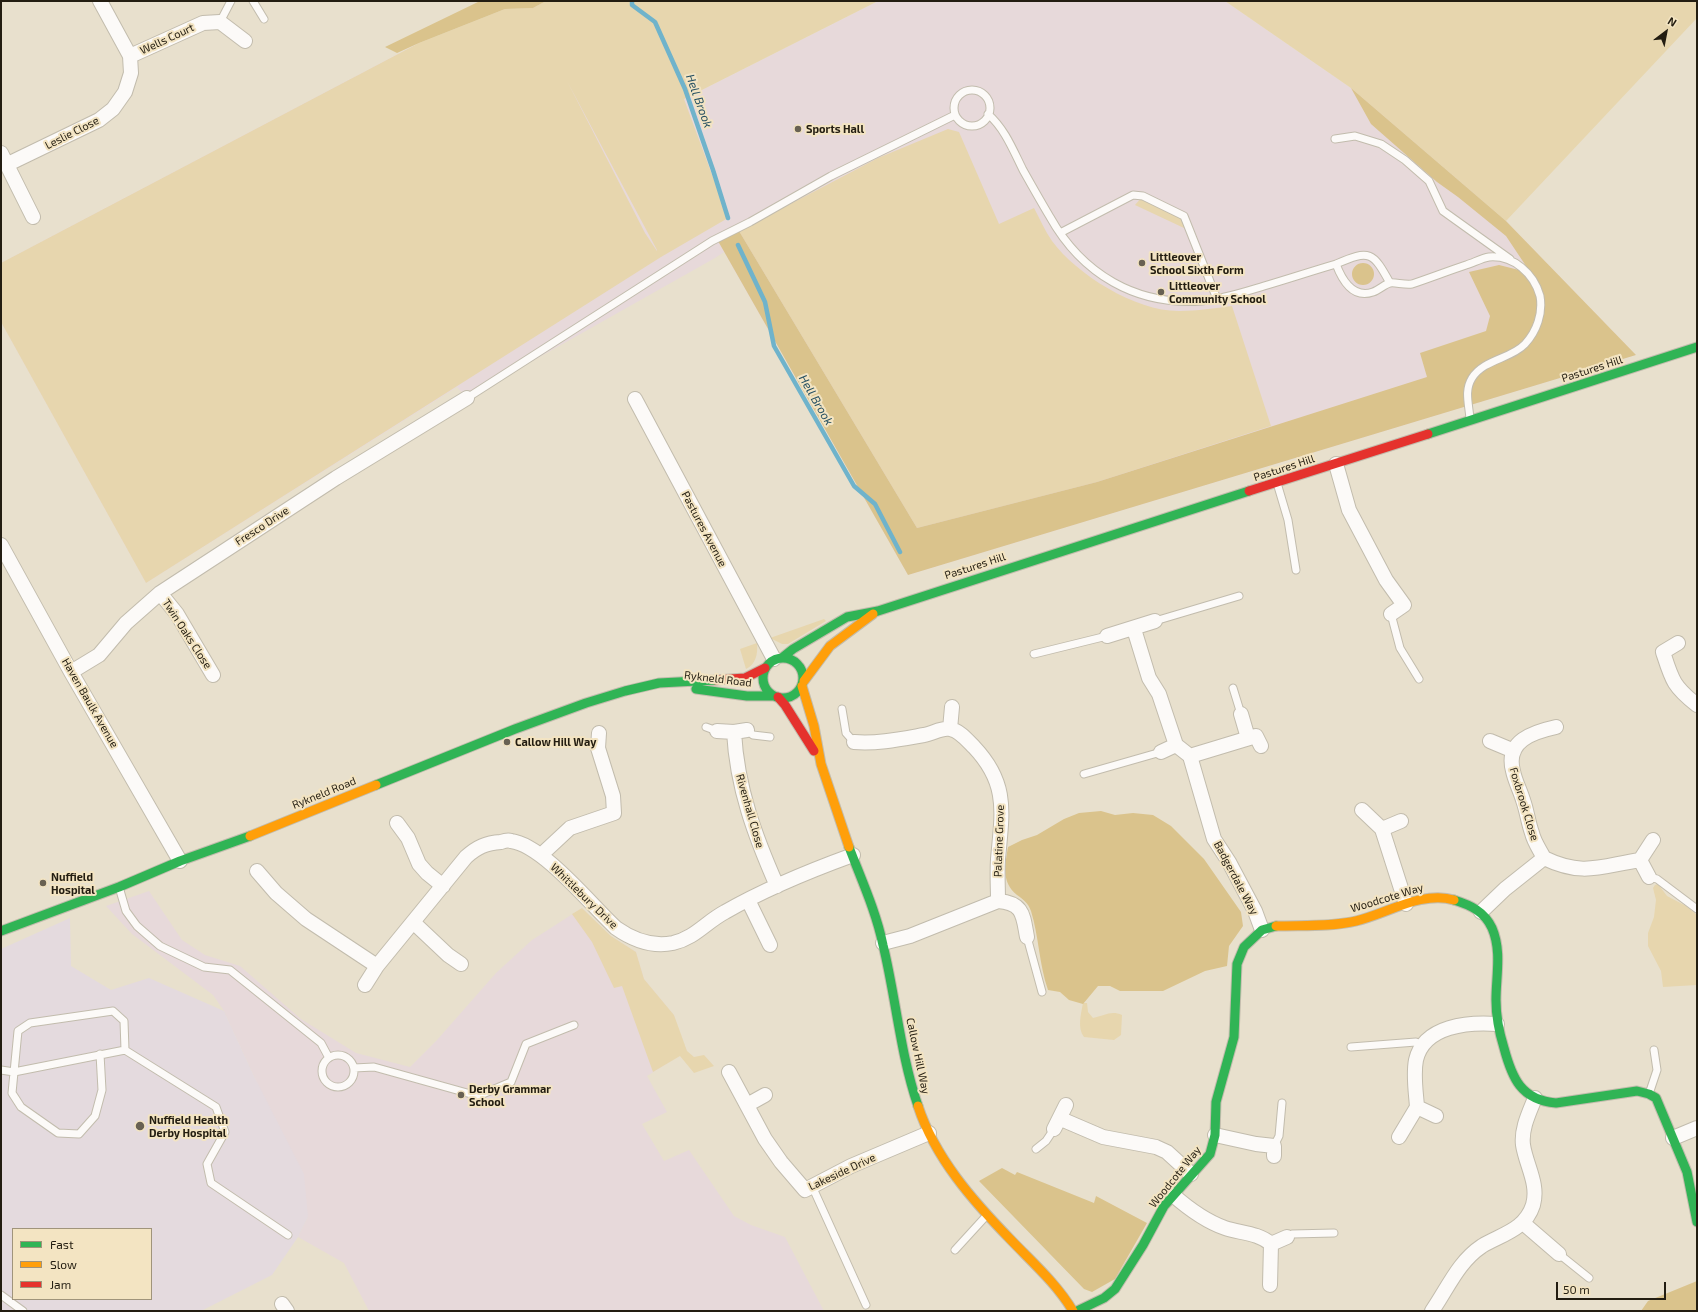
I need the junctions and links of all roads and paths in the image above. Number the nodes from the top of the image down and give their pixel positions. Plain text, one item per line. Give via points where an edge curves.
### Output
1 (100, 1) edge
2 (231, 1) edge
3 (253, 1) edge
4 (264, 19) dead end
5 (220, 22) junction
6 (245, 41) dead end
7 (130, 56) junction
8 (988, 114) junction
9 (956, 115) junction
10 (1335, 139) dead end
11 (4, 159) edge
12 (33, 217) dead end
13 (1060, 233) junction
14 (1510, 259) junction
15 (1336, 264) junction
16 (1390, 283) junction
17 (1217, 299) junction
18 (1697, 347) edge
19 (467, 398) joint
20 (635, 399) dead end
21 (1470, 421) junction
22 (1336, 464) junction
23 (1277, 483) junction
24 (1, 545) edge
25 (1296, 570) dead end
26 (160, 592) junction
27 (1240, 596) dead end
28 (878, 611) junction
29 (1391, 614) joint
30 (1155, 621) joint
31 (1134, 629) junction
32 (1107, 636) joint
33 (1678, 643) dead end
34 (1034, 654) dead end
35 (774, 661) junction
36 (71, 672) junction
37 (213, 675) dead end
38 (1419, 679) dead end
39 (803, 683) junction
40 (659, 684) junction
41 (1232, 688) dead end
42 (776, 697) junction
43 (1697, 705) edge
44 (952, 707) dead end
45 (842, 710) dead end
46 (1241, 714) joint
47 (1556, 727) dead end
48 (712, 729) dead end
49 (950, 729) junction
50 (740, 731) junction
51 (599, 733) dead end
52 (770, 737) dead end
53 (1248, 738) junction
54 (1490, 741) dead end
55 (854, 742) joint
56 (1176, 745) junction
57 (1260, 746) dead end
58 (1514, 751) junction
59 (1161, 752) joint
60 (1190, 756) junction
61 (821, 762) junction
62 (1084, 774) dead end
63 (1362, 810) dead end
64 (398, 822) dead end
65 (1401, 822) dead end
66 (1382, 829) junction
67 (1653, 840) dead end
68 (541, 855) junction
69 (852, 855) junction
70 (1544, 858) junction
71 (1640, 860) junction
72 (180, 861) junction
73 (257, 871) dead end
74 (1649, 877) joint
75 (443, 886) junction
76 (777, 886) junction
77 (119, 887) junction
78 (748, 900) junction
79 (998, 901) junction
80 (1406, 904) junction
81 (1697, 909) edge
82 (1481, 912) junction
83 (413, 922) junction
84 (1262, 930) junction
85 (1, 931) edge
86 (1027, 937) joint
87 (883, 943) junction
88 (770, 945) dead end
89 (461, 964) dead end
90 (377, 966) junction
91 (365, 985) dead end
92 (1042, 992) dead end
93 (1497, 1024) junction
94 (574, 1025) dead end
95 (1423, 1046) junction
96 (1351, 1047) dead end
97 (125, 1050) junction
98 (1654, 1050) dead end
99 (100, 1054) junction
100 (330, 1058) junction
101 (354, 1068) junction
102 (1, 1070) edge
103 (14, 1072) junction
104 (729, 1072) dead end
105 (1649, 1094) junction
106 (765, 1095) dead end
107 (1536, 1098) junction
108 (1282, 1103) dead end
109 (747, 1105) junction
110 (1066, 1105) dead end
111 (1417, 1107) junction
112 (1436, 1116) dead end
113 (1057, 1124) junction
114 (1697, 1128) edge
115 (929, 1133) junction
116 (1215, 1135) junction
117 (1399, 1137) dead end
118 (1673, 1138) junction
119 (1036, 1149) dead end
120 (1274, 1151) joint
121 (1191, 1174) junction
122 (812, 1186) junction
123 (1173, 1195) junction
124 (987, 1215) junction
125 (1697, 1222) edge
126 (1523, 1223) junction
127 (1334, 1233) dead end
128 (288, 1234) dead end
129 (1287, 1237) joint
130 (1271, 1244) junction
131 (955, 1250) dead end
132 (1559, 1254) joint
133 (1589, 1278) dead end
134 (1270, 1285) dead end
135 (1, 1296) edge
136 (866, 1305) dead end
137 (16, 1308) edge
138 (23, 1311) edge
139 (1073, 1311) edge
140 (1077, 1311) edge
141 (1432, 1311) edge

1 - 7 street, Leslie Close
2 - 5 lane
3 - 4 lane
5 - 6 street
5 - 7 street, Wells Court via 203,23
7 - 11 street, Leslie Close via 131,73 125,92 113,109 99,120
8 - 9 lane via 984,120 973,125 963,123
8 - 9 lane via 990,107 986,97 973,90 960,94 956,99
8 - 13 lane via 1001,127 1029,182
9 - 19 lane via 831,176 712,241
10 - 14 lane via 1355,136 1381,144 1405,160 1428,181 1443,211
11 - 12 street
13 - 17 lane via 1070,248 1088,266 1130,291 1182,302
13 - 17 lane via 1133,195 1142,196 1184,216
14 - 16 lane via 1489,257 1412,284
14 - 21 lane via 1527,271 1538,288 1542,306 1537,327 1526,344 1486,365 1473,376 1467,388
15 - 16 lane via 1352,257 1372,257 1378,262
15 - 16 lane via 1342,279 1360,294 1372,293
15 - 17 lane
18 - 21 street, Pastures Hill
19 - 26 street, Fresco Drive via 336,478
20 - 35 street, Pastures Avenue
21 - 22 street, Pastures Hill
22 - 23 street, Pastures Hill
22 - 29 street via 1349,510 1386,580 1404,605
23 - 25 lane via 1288,520
23 - 28 street, Pastures Hill
24 - 36 street, Haven Baulk Avenue
26 - 36 street, Fresco Drive via 126,623 99,654
26 - 37 street, Twin Oaks Close via 177,614
27 - 30 lane
28 - 35 street, Pastures Hill via 848,617
28 - 39 street, Pastures Hill via 830,646
29 - 38 lane via 1400,648
30 - 31 street
31 - 32 street
31 - 56 street via 1149,678 1159,694
32 - 34 lane
33 - 43 street via 1662,652 1672,680 1681,692
35 - 39 street via 796,661 803,672
35 - 40 street, Rykneld Road via 745,678
35 - 42 street via 763,678 765,688
36 - 72 street, Haven Baulk Avenue
39 - 42 street via 791,697
39 - 61 street, Callow Hill Way
40 - 42 street, Rykneld Road via 747,696
40 - 72 street, Rykneld Road via 625,691 515,729
41 - 46 lane
42 - 61 street, Callow Hill Way via 795,719
44 - 49 street
45 - 55 lane via 846,733
46 - 53 street
47 - 58 street, Foxbrook Close via 1532,734 1522,740
48 - 50 street
49 - 55 street via 875,742
49 - 79 street, Palatine Grove via 958,732 978,752 998,786 1002,809
50 - 52 lane
50 - 76 street, Rivenhall Close via 740,786 757,841
51 - 68 street via 598,748 613,796 614,812 570,828
53 - 57 street via 1256,736
53 - 60 street
54 - 58 street
56 - 59 street
56 - 60 street
58 - 70 street, Foxbrook Close via 1511,763 1513,772 1532,833
59 - 62 lane
60 - 84 street, Badgerdale Way via 1214,839 1230,862
61 - 69 street, Callow Hill Way
63 - 66 street
64 - 75 street via 419,864
65 - 66 street
66 - 80 street
67 - 71 street
68 - 75 street, Whittlebury Drive via 510,840 485,844 466,857
68 - 78 street, Whittlebury Drive via 616,928 626,935 651,944 661,945 686,940 714,918
69 - 76 street, Whittlebury Drive
69 - 87 street, Callow Hill Way via 873,908
70 - 71 street via 1582,870
70 - 82 street
71 - 74 street
72 - 77 street, Rykneld Road
73 - 90 street via 276,893 306,919
74 - 81 lane via 1657,878
75 - 83 street, Whittlebury Drive
76 - 78 street, Whittlebury Drive
77 - 85 street, Rykneld Road
77 - 100 lane via 126,911 137,926 160,946 204,967 230,970 321,1043
78 - 88 street
79 - 86 street via 1013,904 1023,913
79 - 87 street via 910,936
80 - 82 street, Woodcote Way via 1434,897 1446,897 1468,904
80 - 84 street, Woodcote Way via 1356,921 1276,926
82 - 93 street, Woodcote Way via 1492,926 1497,946
83 - 89 street
83 - 90 street, Whittlebury Drive
84 - 116 street, Woodcote Way via 1244,947 1237,964 1234,1037 1216,1102
86 - 92 lane
87 - 115 street, Callow Hill Way via 908,1073 916,1105
90 - 91 street, Whittlebury Drive
93 - 95 street via 1465,1024 1434,1035
93 - 107 street, Woodcote Way via 1510,1071 1521,1087
94 - 101 lane via 526,1044 511,1082 478,1096 374,1067
95 - 96 lane via 1416,1042
95 - 111 street via 1416,1059 1415,1069
97 - 99 lane
97 - 103 lane via 124,1021 114,1010 30,1023 18,1031
97 - 128 lane via 216,1107 225,1132 207,1164 211,1183
98 - 105 lane via 1656,1070
99 - 103 lane
99 - 103 lane via 102,1090 95,1116 78,1134 58,1133 22,1107 12,1093
100 - 101 lane via 337,1055 346,1057
100 - 101 lane via 322,1071 323,1077 330,1085 346,1086 353,1079
102 - 103 lane
104 - 109 street, Lakeside Drive
105 - 107 street, Woodcote Way via 1637,1091 1556,1103
105 - 118 street via 1656,1098 1660,1105
106 - 109 street
107 - 126 street via 1523,1136 1535,1196 1533,1206
108 - 120 lane via 1279,1136
109 - 122 street, Lakeside Drive via 780,1162 805,1190
110 - 113 street
111 - 112 street
111 - 117 street
113 - 119 lane via 1046,1141
113 - 121 street via 1156,1147 1167,1152
114 - 118 street
115 - 122 street, Lakeside Drive via 851,1166
115 - 124 street, Callow Hill Way via 948,1166 970,1197
116 - 120 street via 1256,1144
116 - 121 street, Woodcote Way via 1210,1154
118 - 125 street via 1687,1172
121 - 123 street, Woodcote Way
122 - 136 lane
123 - 130 street via 1205,1220 1266,1239
123 - 140 street, Woodcote Way via 1116,1289
124 - 131 lane
124 - 139 street, Callow Hill Way via 1048,1275
126 - 132 street
126 - 141 street via 1484,1245 1465,1261
127 - 129 lane via 1292,1234
129 - 130 street
130 - 134 street
132 - 133 lane
135 - 137 lane
137 - 138 lane

